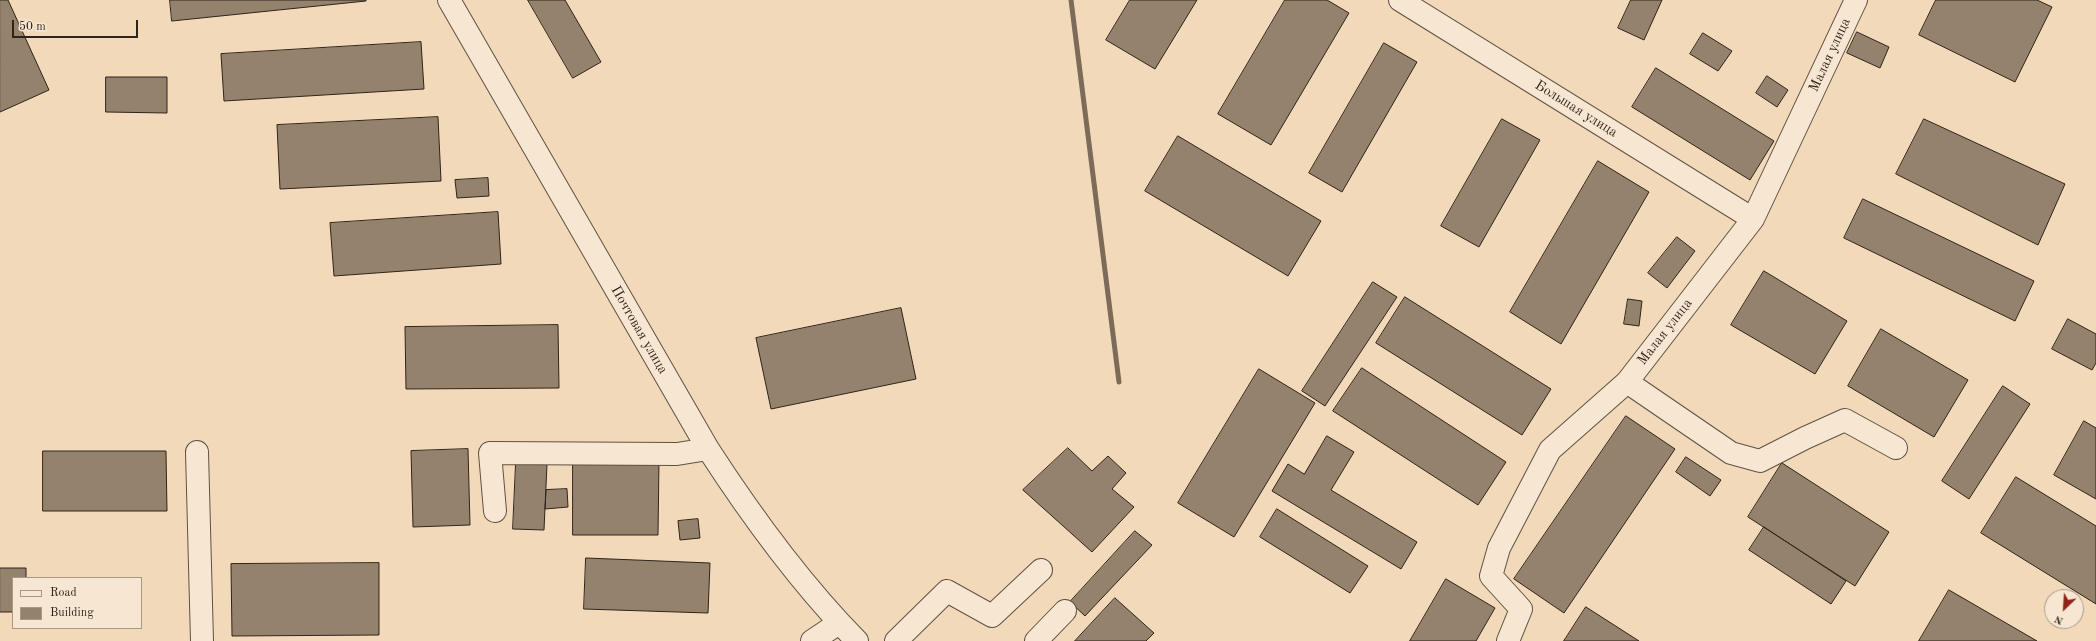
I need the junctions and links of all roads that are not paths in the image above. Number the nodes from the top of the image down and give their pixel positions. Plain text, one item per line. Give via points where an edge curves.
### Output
1 (449, 0) edge
2 (1400, 0) edge
3 (1856, 0) edge
4 (1753, 219) junction
5 (1627, 382) junction
6 (1896, 448) dead end
7 (708, 449) junction
8 (197, 452) dead end
9 (495, 511) dead end
10 (1041, 570) dead end
11 (1065, 611) dead end
12 (839, 623) junction
13 (202, 641) edge
14 (812, 641) edge
15 (857, 641) edge
16 (896, 641) edge
17 (1036, 641) edge
18 (1508, 641) edge

1 - 7 street, Почтовая улица
2 - 4 street, Большая улица
3 - 4 street, Малая улица
4 - 5 street, Малая улица
5 - 6 street via 1731,453 1760,461 1845,420
5 - 18 street, Малая улица via 1550,450 1498,548 1491,576 1521,609
7 - 9 street via 677,454 490,453
7 - 12 street, Почтовая улица via 745,506 793,569
8 - 13 street
10 - 16 street via 992,616 947,591
11 - 17 street
12 - 14 street
12 - 15 street, Почтовая улица

